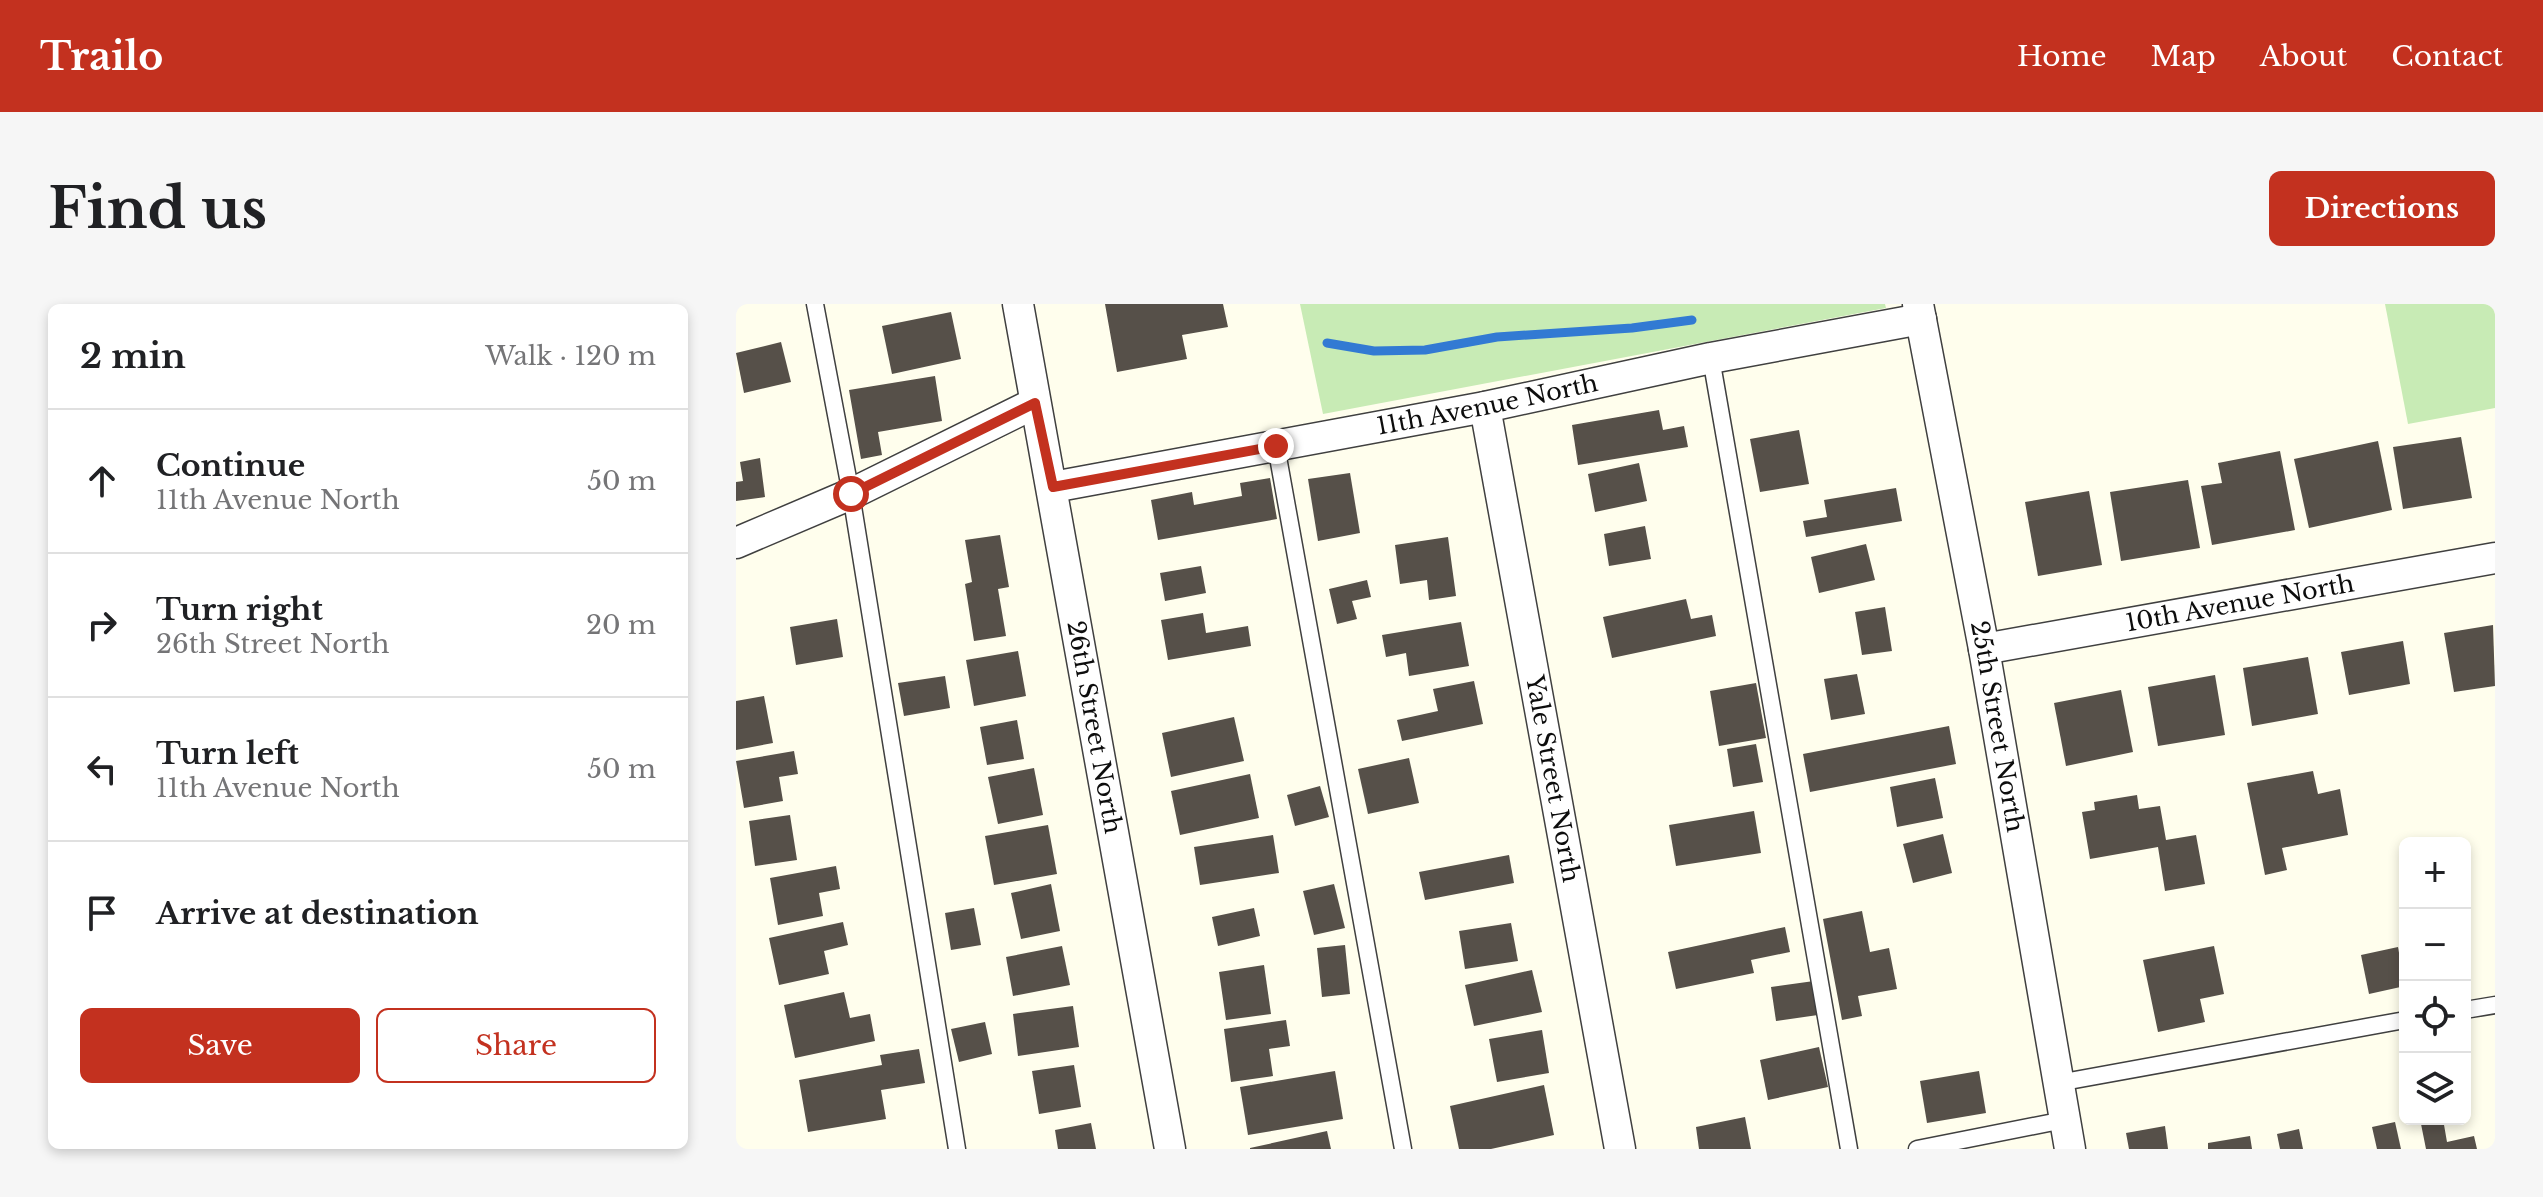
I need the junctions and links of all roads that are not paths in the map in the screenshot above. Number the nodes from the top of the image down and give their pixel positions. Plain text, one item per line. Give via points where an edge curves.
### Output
1 (815, 304) edge
2 (1018, 304) edge
3 (1919, 312) edge
4 (1711, 358) junction
5 (1035, 403) junction
6 (1485, 407) junction
7 (1276, 446) junction
8 (1053, 487) junction
9 (851, 494) junction
10 (736, 543) edge
11 (2495, 558) edge
12 (1984, 649) junction
13 (2495, 1005) edge
14 (2471, 1009) edge
15 (2399, 1021) edge
16 (2058, 1083) junction
17 (2067, 1134) edge
18 (957, 1149) edge
19 (1170, 1149) edge
20 (1403, 1149) edge
21 (1620, 1149) edge
22 (1849, 1149) edge
23 (1917, 1149) edge

1 - 9 lane
2 - 5 street, 26th Street North
3 - 4 street, 11th Avenue North
3 - 12 street, 25th Street North
4 - 6 street, 11th Avenue North
4 - 22 lane
5 - 8 street, 26th Street North
5 - 9 street
6 - 7 street, 11th Avenue North
6 - 21 street, Yale Street North
7 - 8 street, 11th Avenue North
7 - 20 lane
8 - 19 street, 26th Street North
9 - 10 street
9 - 18 lane
11 - 12 street, 10th Avenue North
12 - 16 street, 25th Street North
13 - 14 lane
15 - 16 lane
16 - 17 street, 25th Street North
17 - 23 lane

